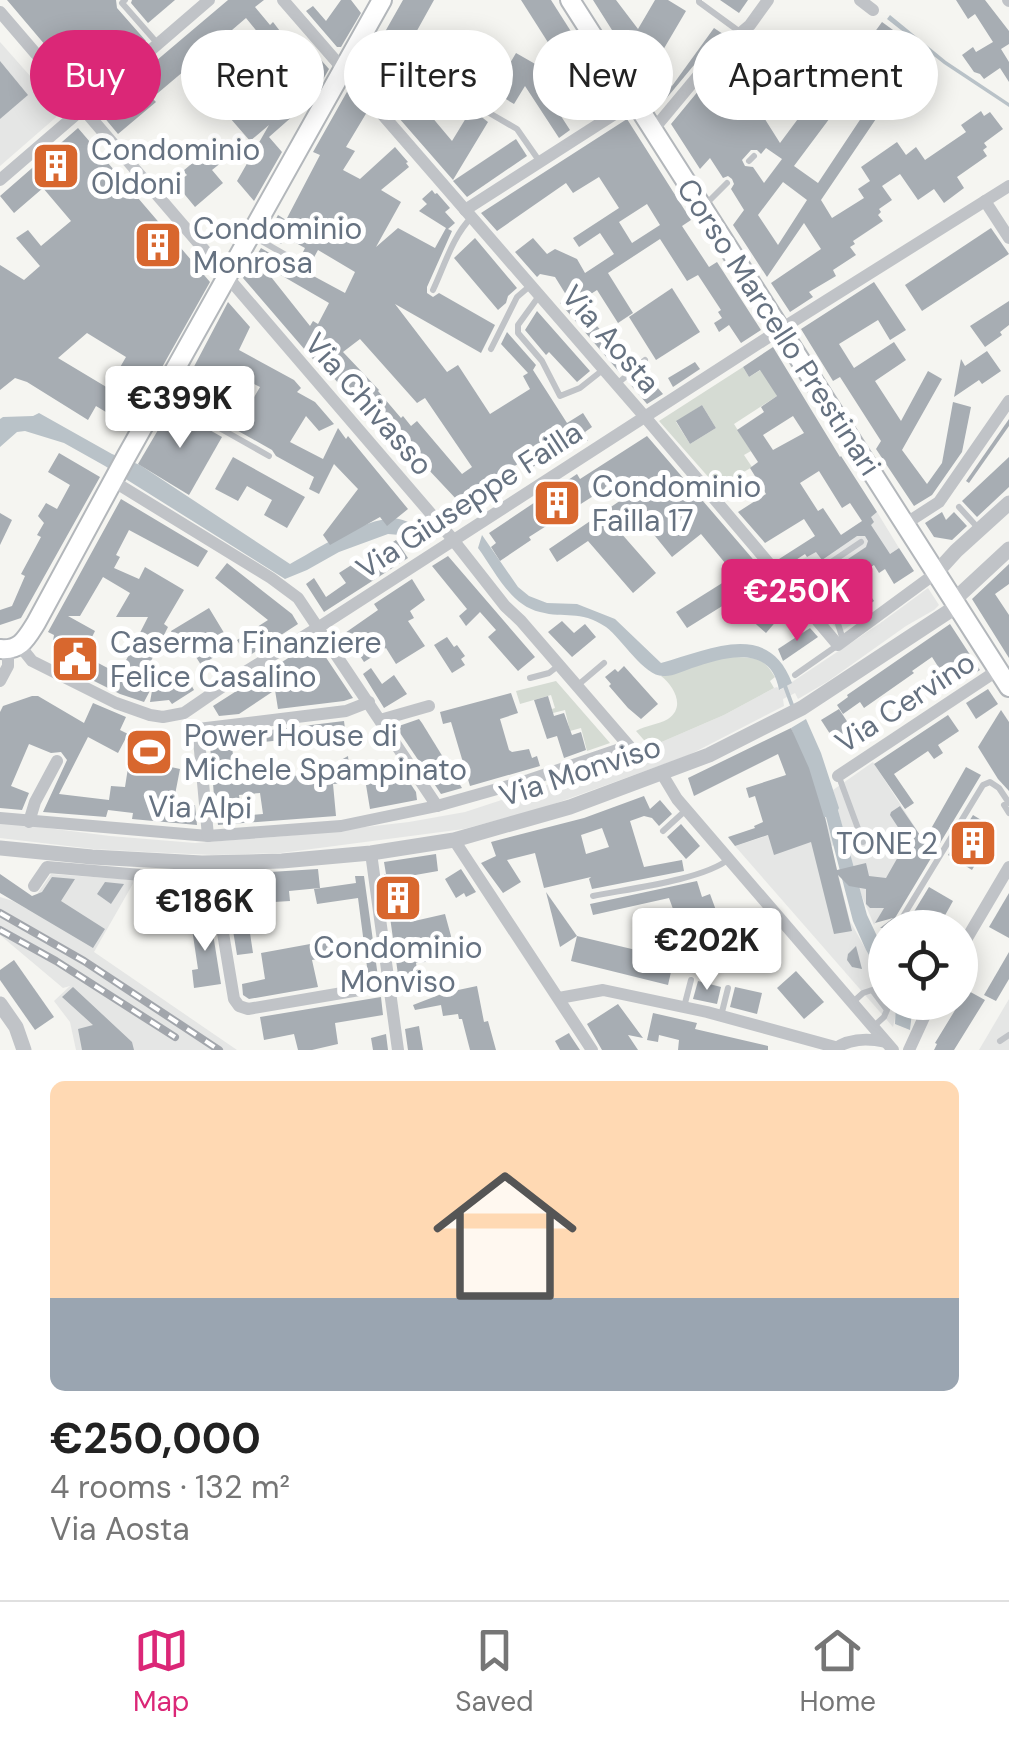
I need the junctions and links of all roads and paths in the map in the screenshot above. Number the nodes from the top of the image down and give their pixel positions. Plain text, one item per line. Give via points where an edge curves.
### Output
1 (125, 0) edge
2 (209, 0) edge
3 (283, 0) edge
4 (382, 0) edge
5 (570, 0) edge
6 (699, 0) edge
7 (768, 0) edge
8 (860, 0) edge
9 (873, 10) dead end
10 (0, 12) edge
11 (711, 19) dead end
12 (722, 19) junction
13 (146, 30) edge
14 (589, 30) edge
15 (738, 30) edge
16 (744, 30) edge
17 (161, 41) edge
18 (30, 48) edge
19 (343, 68) junction
20 (693, 82) edge
21 (70, 120) edge
22 (91, 120) edge
23 (501, 120) edge
24 (605, 120) edge
25 (647, 120) edge
26 (654, 130) junction
27 (540, 162) junction
28 (0, 180) edge
29 (727, 184) dead end
30 (1009, 186) edge
31 (985, 201) junction
32 (703, 207) junction
33 (469, 214) junction
34 (250, 235) junction
35 (1009, 238) edge
36 (298, 262) dead end
37 (226, 278) junction
38 (433, 290) dead end
39 (535, 290) junction
40 (780, 329) junction
41 (491, 350) dead end
42 (645, 360) dead end
43 (604, 369) junction
44 (617, 384) junction
45 (161, 395) junction
46 (1009, 401) edge
47 (645, 416) junction
48 (268, 456) dead end
49 (119, 471) junction
50 (1009, 503) edge
51 (960, 508) dead end
52 (905, 524) junction
53 (980, 530) junction
54 (453, 540) junction
55 (861, 542) dead end
56 (1009, 548) edge
57 (936, 573) junction
58 (956, 602) junction
59 (318, 628) junction
60 (841, 643) junction
61 (9, 648) edge
62 (604, 663) dead end
63 (559, 665) junction
64 (998, 670) junction
65 (795, 675) dead end
66 (530, 678) dead end
67 (0, 681) edge
68 (577, 686) junction
69 (1009, 687) edge
70 (369, 702) junction
71 (429, 706) dead end
72 (184, 713) junction
73 (380, 720) junction
74 (198, 729) junction
75 (629, 746) joint
76 (58, 761) dead end
77 (662, 774) junction
78 (838, 776) joint
79 (1006, 804) edge
80 (437, 806) junction
81 (686, 810) junction
82 (1009, 813) edge
83 (0, 818) edge
84 (29, 822) junction
85 (663, 831) dead end
86 (208, 836) junction
87 (454, 840) junction
88 (863, 842) dead end
89 (0, 848) edge
90 (371, 854) junction
91 (729, 859) junction
92 (1009, 867) edge
93 (214, 870) junction
94 (34, 886) dead end
95 (592, 896) dead end
96 (907, 910) edge
97 (978, 920) edge
98 (691, 980) dead end
99 (389, 985) junction
100 (728, 988) dead end
101 (560, 998) junction
102 (852, 1002) junction
103 (0, 1004) edge
104 (684, 1008) junction
105 (721, 1016) junction
106 (923, 1020) edge
107 (873, 1026) junction
108 (1009, 1035) edge
109 (1000, 1041) dead end
110 (890, 1046) edge
111 (834, 1049) edge
112 (24, 1050) edge
113 (398, 1050) edge
114 (592, 1050) edge
115 (909, 1050) edge

1 - 13 lane
2 - 17 street via 194,6
3 - 19 street, Via Aosta
4 - 19 main road
5 - 14 main road, Corso Marcello Prestinari
6 - 12 lane
7 - 16 street
8 - 9 street
10 - 18 street, Via Chivasso
11 - 12 lane
12 - 15 lane
19 - 33 street, Via Aosta
19 - 34 main road
20 - 26 street
21 - 28 street
22 - 37 street, Via Chivasso
23 - 27 lane via 517,129
24 - 27 street
25 - 26 main road, Corso Marcello Prestinari
26 - 32 main road, Corso Marcello Prestinari
27 - 33 street
29 - 32 lane
30 - 31 street, Via Giuseppe Failla
31 - 35 street
31 - 40 street, Via Giuseppe Failla
32 - 40 main road, Corso Marcello Prestinari
33 - 38 lane
33 - 39 street, Via Aosta
34 - 36 lane
34 - 37 main road
37 - 45 main road
37 - 54 street, Via Chivasso
39 - 41 lane via 517,298
39 - 43 street, Via Aosta
39 - 43 lane via 518,333 560,396
40 - 47 street, Via Giuseppe Failla
40 - 52 main road, Corso Marcello Prestinari
42 - 44 lane
43 - 44 street, Via Aosta
44 - 47 street, Via Aosta
45 - 48 lane
45 - 49 main road
46 - 52 street via 939,502
47 - 54 street, Via Giuseppe Failla
47 - 60 street, Via Aosta
49 - 59 street via 298,598
49 - 61 main road
50 - 53 street
51 - 53 lane
52 - 57 main road, Corso Marcello Prestinari
53 - 57 street
54 - 59 street, Via Giuseppe Failla
54 - 63 street, Via Chivasso via 505,614 530,621
55 - 60 lane via 821,569
56 - 58 street, Via Monviso
57 - 58 main road, Corso Marcello Prestinari
57 - 60 street
58 - 64 main road, Corso Marcello Prestinari
58 - 77 street, Via Monviso via 795,712
59 - 70 street
59 - 72 street, Via Giuseppe Failla
60 - 65 lane
61 - 67 street
61 - 72 street via 150,715
62 - 68 lane
63 - 66 lane
63 - 68 street, Via Chivasso
64 - 69 main road, Corso Marcello Prestinari
64 - 78 street, Via Cervino
68 - 75 street, Via Chivasso
70 - 73 street
70 - 74 street via 346,711
71 - 73 street
72 - 74 street
73 - 80 street
74 - 86 street
75 - 80 street, Via Alpi
76 - 84 street
77 - 81 street
77 - 87 street, Via Monviso
78 - 88 lane
79 - 82 lane
79 - 96 lane via 999,788 983,784
80 - 86 street, Via Alpi via 341,826
81 - 85 lane
81 - 91 street
83 - 84 street, Via Alpi
84 - 86 street, Via Alpi
87 - 90 street, Via Monviso
87 - 101 street
89 - 93 street, Via Monviso
90 - 93 street, Via Monviso
90 - 99 street
91 - 95 lane via 696,874
91 - 102 street
92 - 97 street
93 - 94 street, Via Monviso via 164,878 48,867
93 - 99 street via 239,1006
98 - 104 lane
99 - 113 street
100 - 105 lane
101 - 104 street via 603,990
101 - 114 street
102 - 107 street
102 - 107 lane via 872,990 887,1010
103 - 112 street
104 - 105 street
105 - 111 street
106 - 115 street
107 - 110 street
108 - 109 lane
110 - 111 street via 870,1038

